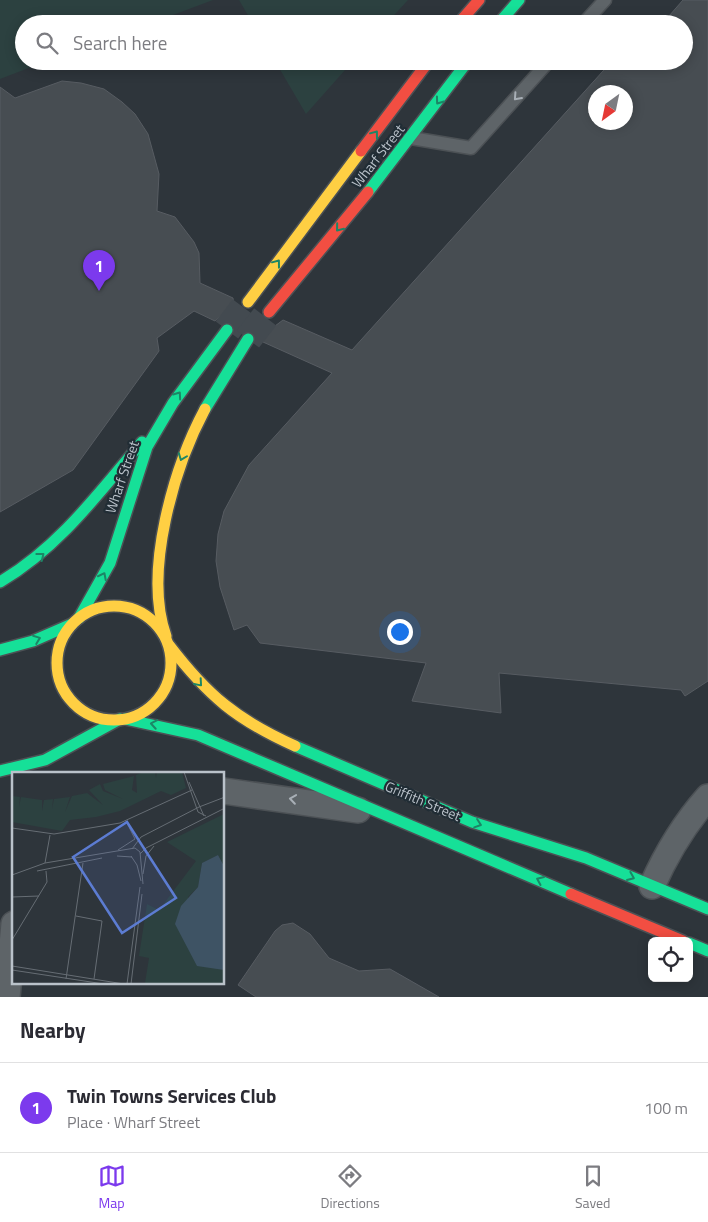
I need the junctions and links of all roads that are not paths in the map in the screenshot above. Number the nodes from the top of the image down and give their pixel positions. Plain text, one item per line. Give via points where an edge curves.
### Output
1 (479, 0) edge
2 (519, 0) edge
3 (604, 0) edge
4 (466, 15) edge
5 (506, 15) edge
6 (591, 15) edge
7 (422, 70) edge
8 (461, 70) edge
9 (541, 70) edge
10 (412, 138) junction
11 (248, 302) tunnel mouth
12 (269, 312) tunnel mouth
13 (228, 330) tunnel mouth
14 (248, 339) tunnel mouth
15 (164, 418) junction
16 (0, 582) edge
17 (75, 621) junction
18 (168, 642) junction
19 (0, 650) edge
20 (122, 719) junction
21 (68, 748) junction
22 (0, 771) edge
23 (40, 772) edge
24 (225, 791) edge
25 (708, 796) edge
26 (392, 817) junction
27 (652, 893) junction
28 (708, 909) edge
29 (658, 920) dead end
30 (664, 933) junction
31 (674, 937) edge
32 (12, 945) edge
33 (693, 945) edge
34 (708, 951) edge
35 (7, 997) edge

1 - 4 main road
2 - 5 main road
3 - 6 lane
11 -> 7 main road, Wharf Street
8 -> 10 main road, Wharf Street
9 -> 10 lane via 471,148
10 -> 12 main road, Wharf Street
15 -> 13 main road, Wharf Street
14 -> 18 main road via 207,401 180,460 162,536 157,582 158,613
16 -> 15 main road via 28,566 65,534
17 -> 15 main road, Wharf Street via 110,563 141,462
17 - 18 main road via 105,607 129,608 151,620
19 -> 17 main road via 23,644
17 - 20 main road via 57,657 61,687 81,710 100,718
18 - 20 main road via 172,662 164,688 150,706
18 -> 27 main road, Griffith Street via 208,694 233,714 264,732 472,822 581,857
20 - 21 main road via 99,727
26 -> 20 main road, Griffith Street via 198,735
21 - 22 main road via 33,764
21 - 23 street
26 -> 24 street, Griffith Street via 338,806
25 - 27 street via 670,848
30 -> 26 main road, Griffith Street
27 - 28 main road, Griffith Street
29 - 30 main road
30 - 31 main road, Griffith Street
32 - 35 street
33 - 34 main road

